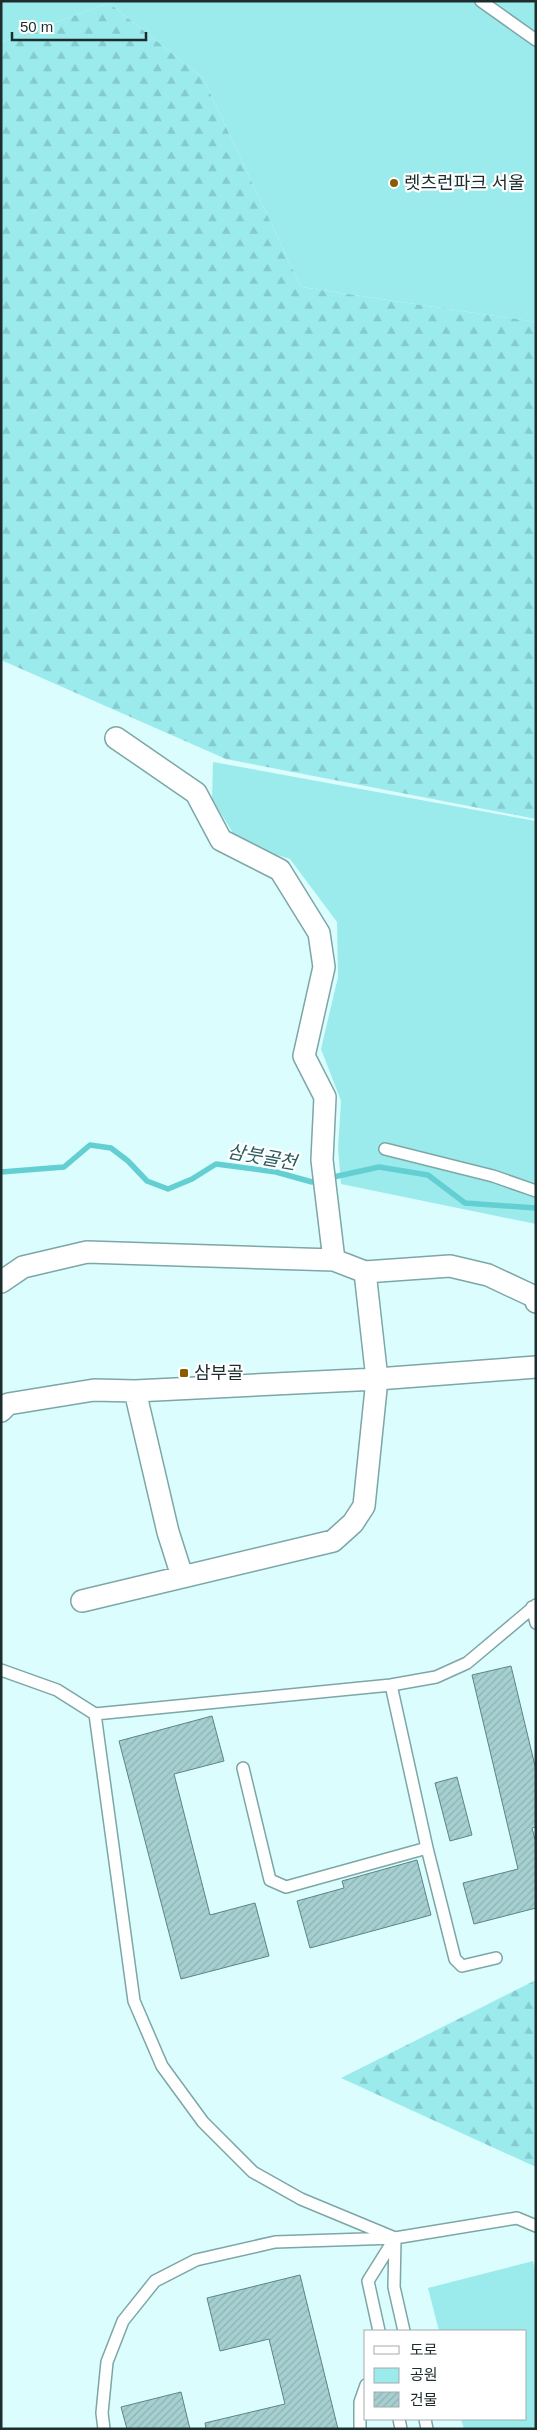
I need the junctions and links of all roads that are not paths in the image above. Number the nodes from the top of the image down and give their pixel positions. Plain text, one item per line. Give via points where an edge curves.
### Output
1 (481, 1) edge
2 (536, 40) edge
3 (116, 738) dead end
4 (385, 1150) dead end
5 (536, 1191) edge
6 (334, 1260) junction
7 (366, 1272) junction
8 (1, 1282) edge
9 (536, 1302) edge
10 (536, 1366) edge
11 (377, 1379) junction
12 (135, 1391) junction
13 (3, 1403) edge
14 (182, 1576) junction
15 (82, 1600) dead end
16 (534, 1606) edge
17 (536, 1623) edge
18 (1, 1670) edge
19 (391, 1685) junction
20 (95, 1714) junction
21 (243, 1768) dead end
22 (427, 1848) junction
23 (496, 1958) dead end
24 (536, 2226) edge
25 (396, 2238) junction
26 (380, 2330) edge
27 (404, 2330) edge
28 (364, 2391) edge
29 (104, 2429) edge
30 (360, 2429) edge

1 - 2 lane
3 - 6 street via 196,794 221,840 280,870 319,933 324,968 304,1056 325,1096 322,1160
4 - 5 lane via 493,1176
6 - 7 street
6 - 8 street via 87,1252 23,1267
7 - 9 street via 450,1266 488,1275 535,1297
7 - 11 street
10 - 11 street
11 - 12 street
11 - 14 street via 364,1506 353,1523 333,1541
12 - 13 street via 94,1390
12 - 14 street via 168,1532
14 - 15 street
16 - 17 lane
16 - 19 lane via 468,1663 436,1677
18 - 20 lane via 57,1690
19 - 20 lane
19 - 22 lane
20 - 25 lane via 134,2001 162,2066 202,2122 253,2172 302,2199
21 - 22 lane via 270,1880 286,1887
22 - 23 lane via 455,1959 462,1966
24 - 25 lane via 517,2218
25 - 26 lane via 368,2281
25 - 27 lane via 394,2287
25 - 29 lane via 275,2242 196,2260 155,2281 123,2321 107,2362 102,2414
28 - 30 lane via 360,2402

